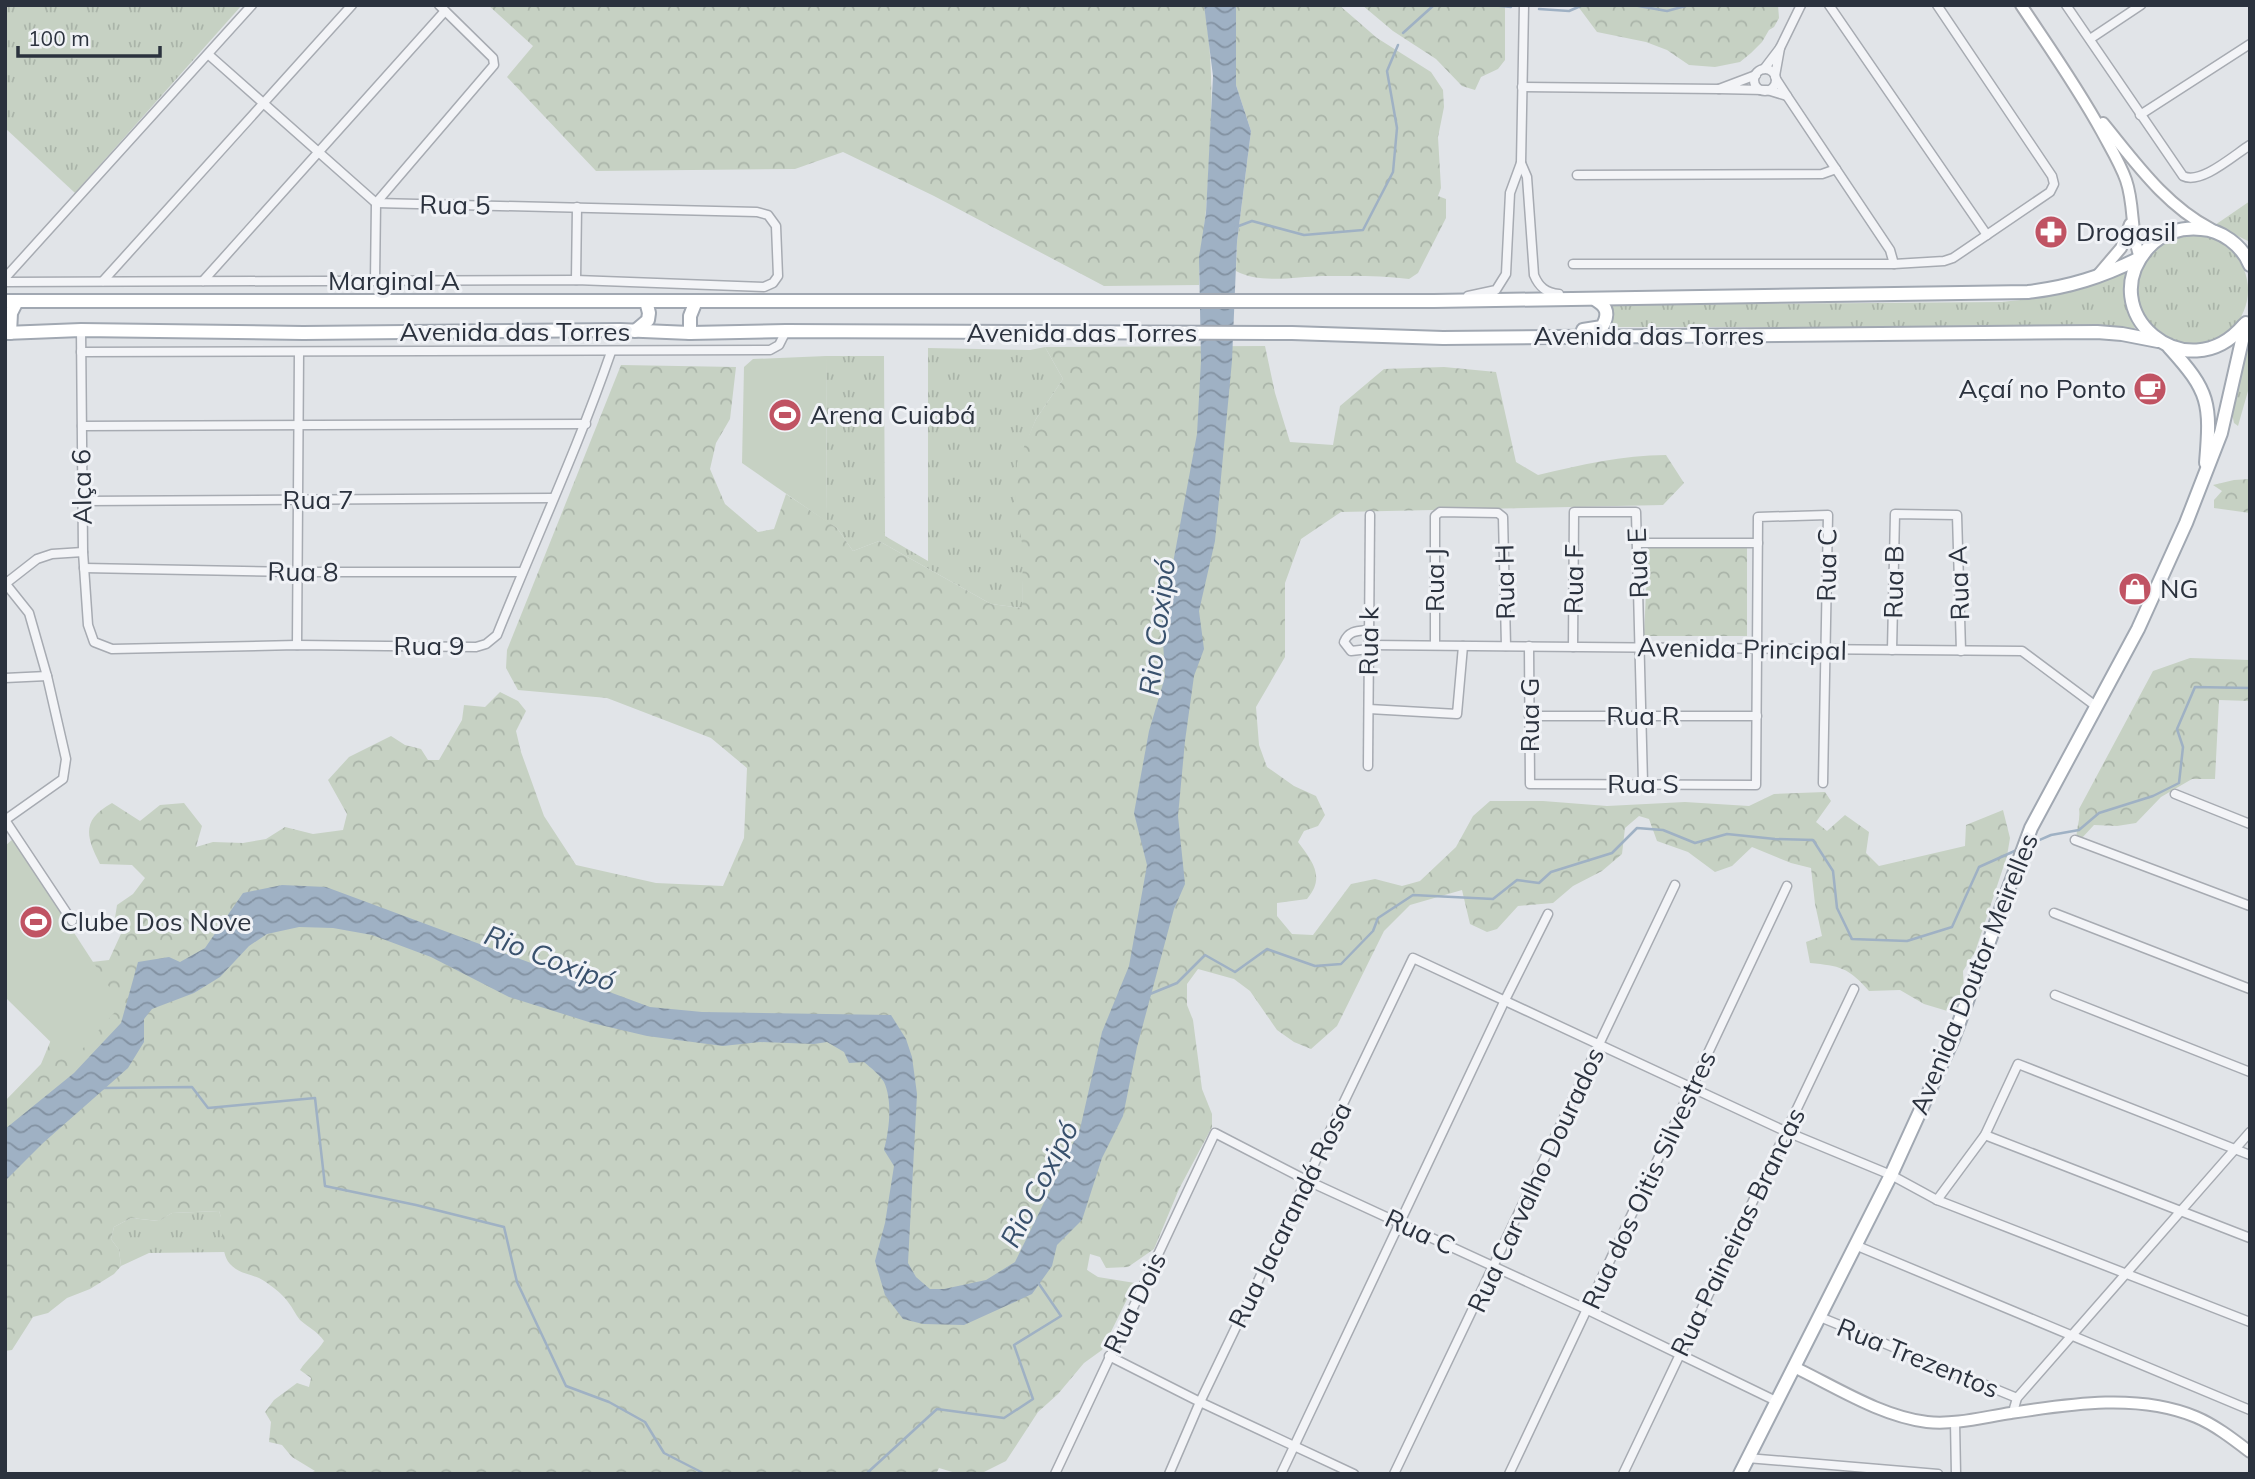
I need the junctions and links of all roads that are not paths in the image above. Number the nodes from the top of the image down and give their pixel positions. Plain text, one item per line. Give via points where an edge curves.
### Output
1 (253, 5) edge
2 (352, 5) edge
3 (1524, 5) edge
4 (1801, 5) edge
5 (1829, 5) edge
6 (1937, 5) edge
7 (2021, 5) edge
8 (2066, 5) edge
9 (2141, 5) edge
10 (442, 8) edge
11 (2090, 39) junction
12 (2250, 44) edge
13 (1780, 48) junction
14 (209, 55) junction
15 (1764, 69) junction
16 (1756, 75) junction
17 (1776, 77) junction
18 (1522, 86) junction
19 (1719, 89) junction
20 (1766, 90) junction
21 (1787, 96) junction
22 (263, 102) junction
23 (2086, 102) junction
24 (2140, 115) junction
25 (2250, 145) edge
26 (317, 153) junction
27 (1521, 163) junction
28 (1836, 169) junction
29 (1577, 175) dead end
30 (376, 203) junction
31 (577, 207) junction
32 (2131, 221) junction
33 (2221, 234) junction
34 (1987, 235) junction
35 (2236, 245) junction
36 (2250, 249) edge
37 (2140, 258) junction
38 (1573, 264) dead end
39 (1894, 264) junction
40 (2250, 265) edge
41 (778, 276) joint
42 (2094, 279) junction
43 (5, 280) edge
44 (576, 280) junction
45 (103, 281) junction
46 (203, 281) junction
47 (375, 281) junction
48 (1596, 300) junction
49 (11, 301) edge
50 (646, 301) junction
51 (696, 301) junction
52 (1434, 301) junction
53 (2248, 319) edge
54 (81, 330) junction
55 (635, 331) junction
56 (786, 331) junction
57 (8, 333) edge
58 (690, 333) junction
59 (1443, 338) junction
60 (2163, 344) junction
61 (81, 352) junction
62 (299, 352) junction
63 (611, 352) junction
64 (298, 424) junction
65 (586, 424) junction
66 (82, 426) junction
67 (2205, 474) junction
68 (553, 498) junction
69 (298, 500) junction
70 (83, 501) junction
71 (1636, 512) joint
72 (1370, 515) dead end
73 (1957, 515) joint
74 (1436, 516) joint
75 (1637, 543) junction
76 (1758, 543) junction
77 (83, 552) junction
78 (84, 568) junction
79 (297, 572) junction
80 (522, 572) junction
81 (6, 584) edge
82 (1369, 630) junction
83 (94, 642) joint
84 (296, 645) junction
85 (1435, 645) junction
86 (1463, 646) junction
87 (1506, 646) junction
88 (1529, 646) junction
89 (1369, 647) junction
90 (1573, 647) junction
91 (1640, 647) junction
92 (1757, 649) junction
93 (1825, 649) junction
94 (1892, 650) junction
95 (1961, 651) junction
96 (47, 676) junction
97 (5, 678) edge
98 (2097, 707) junction
99 (1368, 709) junction
100 (1530, 716) junction
101 (1642, 716) junction
102 (1756, 716) junction
103 (1368, 766) dead end
104 (1643, 783) junction
105 (1823, 783) dead end
106 (1530, 784) joint
107 (2175, 794) dead end
108 (5, 820) edge
109 (2250, 824) edge
110 (2075, 840) dead end
111 (1675, 884) dead end
112 (1787, 886) dead end
113 (2250, 906) edge
114 (2054, 913) dead end
115 (1548, 914) dead end
116 (72, 921) dead end
117 (1854, 989) dead end
118 (2250, 989) edge
119 (2055, 995) dead end
120 (1505, 1000) junction
121 (1601, 1043) junction
122 (2250, 1072) edge
123 (1693, 1088) junction
124 (1787, 1132) junction
125 (2250, 1132) edge
126 (1215, 1133) joint
127 (1985, 1135) junction
128 (2235, 1149) junction
129 (2250, 1155) edge
130 (1891, 1175) junction
131 (1306, 1180) junction
132 (1937, 1200) junction
133 (2180, 1210) junction
134 (1400, 1223) junction
135 (2250, 1238) edge
136 (1855, 1245) junction
137 (1494, 1267) junction
138 (2125, 1273) junction
139 (1588, 1310) junction
140 (1820, 1317) junction
141 (2250, 1322) edge
142 (2072, 1337) junction
143 (1679, 1355) junction
144 (1110, 1356) junction
145 (1794, 1367) junction
146 (2017, 1398) junction
147 (1776, 1401) junction
148 (1200, 1402) junction
149 (2250, 1410) edge
150 (2013, 1412) junction
151 (1955, 1422) junction
152 (1295, 1446) junction
153 (2250, 1452) edge
154 (1747, 1458) junction
155 (1055, 1474) edge
156 (1169, 1474) edge
157 (1281, 1474) edge
158 (1354, 1474) edge
159 (1394, 1474) edge
160 (1509, 1474) edge
161 (1623, 1474) edge
162 (1740, 1474) edge
163 (1938, 1474) edge
164 (1956, 1474) edge

1 - 14 street
2 - 22 street
3 - 18 street
4 - 13 street
5 - 34 street
6 - 34 street via 2054,184 2050,192
7 - 23 street
8 - 11 street
9 - 11 street
10 - 26 street
10 - 30 street via 493,58 494,65
11 - 24 street
12 - 24 street
13 - 15 street
13 - 17 street
14 - 22 street
14 - 43 street
15 - 16 street
15 - 17 street
16 - 19 street
16 - 20 street via 1756,85
17 - 20 street via 1774,86
17 - 21 street
18 - 19 street
18 - 27 street
19 - 20 street
20 - 21 street
21 - 28 street
22 - 26 street
22 - 45 street
23 - 32 street via 2126,180
23 - 33 street via 2168,199
24 - 25 street via 2188,179 2203,176
26 - 30 street
26 - 46 street
27 - 48 street via 1527,177 1531,259 1538,284 1550,294
27 - 52 street via 1510,193 1505,278 1489,293
28 - 29 street via 1822,174
28 - 39 street via 1890,250
30 - 31 street, Rua 5
30 - 47 street
31 - 41 street, Rua 5 via 768,215 776,226
31 - 44 street
32 - 37 street
32 - 42 street via 2121,248
33 - 35 main road
33 - 37 main road, Avenida das Torres via 2176,230 2155,241
34 - 39 street via 1944,261
35 - 36 street
35 - 40 main road
37 - 42 main road, Avenida das Torres
37 - 60 main road, Avenida Doutor Meirelles via 2131,288 2132,303 2146,331
38 - 39 street
41 - 44 street, Marginal A via 764,287
42 - 48 main road, Avenida das Torres via 2028,292
43 - 45 street, Marginal A
44 - 47 street, Marginal A
45 - 46 street, Marginal A
46 - 47 street, Marginal A
48 - 52 main road, Avenida das Torres
48 - 59 main road via 1607,310 1606,319 1602,327 1590,330 1504,330
49 - 50 main road, Avenida das Torres
49 - 57 main road
50 - 51 main road, Avenida das Torres
50 - 55 main road via 648,320
51 - 52 main road, Avenida das Torres
51 - 58 main road
53 - 60 main road, Avenida das Torres via 2227,341 2203,351 2186,352
53 - 67 main road, Avenida Doutor Meirelles via 2221,433
54 - 55 main road, Avenida das Torres
54 - 57 main road, Avenida das Torres
54 - 61 street, Alça 6
55 - 58 main road, Avenida das Torres
56 - 58 main road, Avenida das Torres
56 - 59 main road, Avenida das Torres
56 - 63 street via 779,345 770,350
59 - 60 main road, Avenida das Torres via 2097,332
60 - 67 main road, Avenida Doutor Meirelles via 2200,384 2208,404
61 - 62 street
61 - 66 street, Alça 6
62 - 63 street
62 - 64 street
63 - 65 street, Rua 9
64 - 65 street
64 - 66 street
64 - 69 street
65 - 68 street, Rua 9
66 - 70 street, Alça 6
67 - 98 main road, Avenida Doutor Meirelles via 2138,629
68 - 69 street, Rua 7
68 - 80 street, Rua 9
69 - 70 street, Rua 7
69 - 79 street
70 - 77 street, Alça 6
71 - 75 street, Rua E
71 - 90 street, Rua F via 1574,512
72 - 82 street, Rua k
73 - 94 street, Rua B via 1895,514
73 - 95 street, Rua A
74 - 85 street, Rua J
74 - 87 street, Rua H via 1440,512 1498,513 1503,517
75 - 76 street
75 - 91 street, Rua E
76 - 92 street
76 - 93 street, Rua C via 1758,517 1828,515
77 - 78 street, Alça 6
77 - 81 street via 37,559
78 - 79 street, Rua 8
78 - 83 street, Alça 6 via 88,625
79 - 80 street, Rua 8
79 - 84 street
80 - 84 street, Rua 9 via 498,635 486,644
81 - 96 street via 29,613
82 - 89 street, Rua k
82 - 89 street via 1352,632 1344,642 1351,651
83 - 84 street, Rua 9 via 112,649
85 - 86 street, Avenida Principal
85 - 89 street, Avenida Principal
86 - 87 street, Avenida Principal
86 - 99 street via 1457,713
87 - 88 street, Avenida Principal
88 - 90 street, Avenida Principal
88 - 100 street, Rua G
89 - 99 street, Rua k
90 - 91 street, Avenida Principal
91 - 92 street, Avenida Principal
91 - 101 street, Rua E
92 - 93 street, Avenida Principal
92 - 102 street
93 - 94 street, Avenida Principal
93 - 105 street, Rua C
94 - 95 street, Avenida Principal
95 - 98 street, Avenida Principal via 2022,652
96 - 97 street
96 - 108 street via 66,759 63,779
98 - 130 main road, Avenida Doutor Meirelles via 2031,828 1953,1039
99 - 103 street, Rua k
100 - 101 street, Rua R
100 - 106 street, Rua G
101 - 102 street, Rua R
101 - 104 street, Rua E
102 - 104 street, Rua S via 1756,785
104 - 106 street, Rua S
107 - 109 street
108 - 116 street
110 - 113 street
111 - 121 street, Rua Carvalho Dourados
112 - 123 street, Rua dos Oitis Silvestres
114 - 118 street
115 - 120 street
117 - 124 street, Rua Paineiras Brancas
119 - 122 street
120 - 121 street
120 - 131 street, Rua Jacarandá Rosa via 1413,958
120 - 134 street
121 - 123 street
121 - 137 street, Rua Carvalho Dourados
123 - 124 street
123 - 139 street, Rua dos Oitis Silvestres
124 - 130 street
124 - 143 street, Rua Paineiras Brancas
125 - 128 street
126 - 131 street, Rua C
126 - 144 street, Rua Dois
127 - 128 street via 2018,1064
127 - 132 street
127 - 133 street
128 - 129 street
128 - 133 street
130 - 132 street
130 - 136 main road, Avenida Doutor Meirelles
131 - 134 street, Rua C
131 - 148 street, Rua Jacarandá Rosa
132 - 138 street
133 - 135 street
133 - 138 street
134 - 137 street, Rua C
134 - 152 street
136 - 140 main road, Avenida Doutor Meirelles
136 - 142 street
137 - 139 street, Rua C
137 - 159 street, Rua Carvalho Dourados
138 - 141 street
138 - 142 street
139 - 143 street, Rua C
139 - 160 street, Rua dos Oitis Silvestres
140 - 145 main road, Avenida Doutor Meirelles
140 - 146 street, Rua Trezentos
142 - 146 street
142 - 149 street
143 - 147 street, Rua C
143 - 161 street, Rua Paineiras Brancas
144 - 148 street
144 - 155 street, Rua Dois
145 - 147 main road, Avenida Doutor Meirelles
145 - 151 street via 1898,1417
146 - 150 street
147 - 154 main road, Avenida Doutor Meirelles
148 - 152 street
148 - 156 street, Rua Jacarandá Rosa
150 - 151 street
150 - 153 street via 2101,1403 2158,1406 2196,1417
151 - 164 street
152 - 157 street
152 - 158 street
154 - 162 main road, Avenida Doutor Meirelles
154 - 163 street

